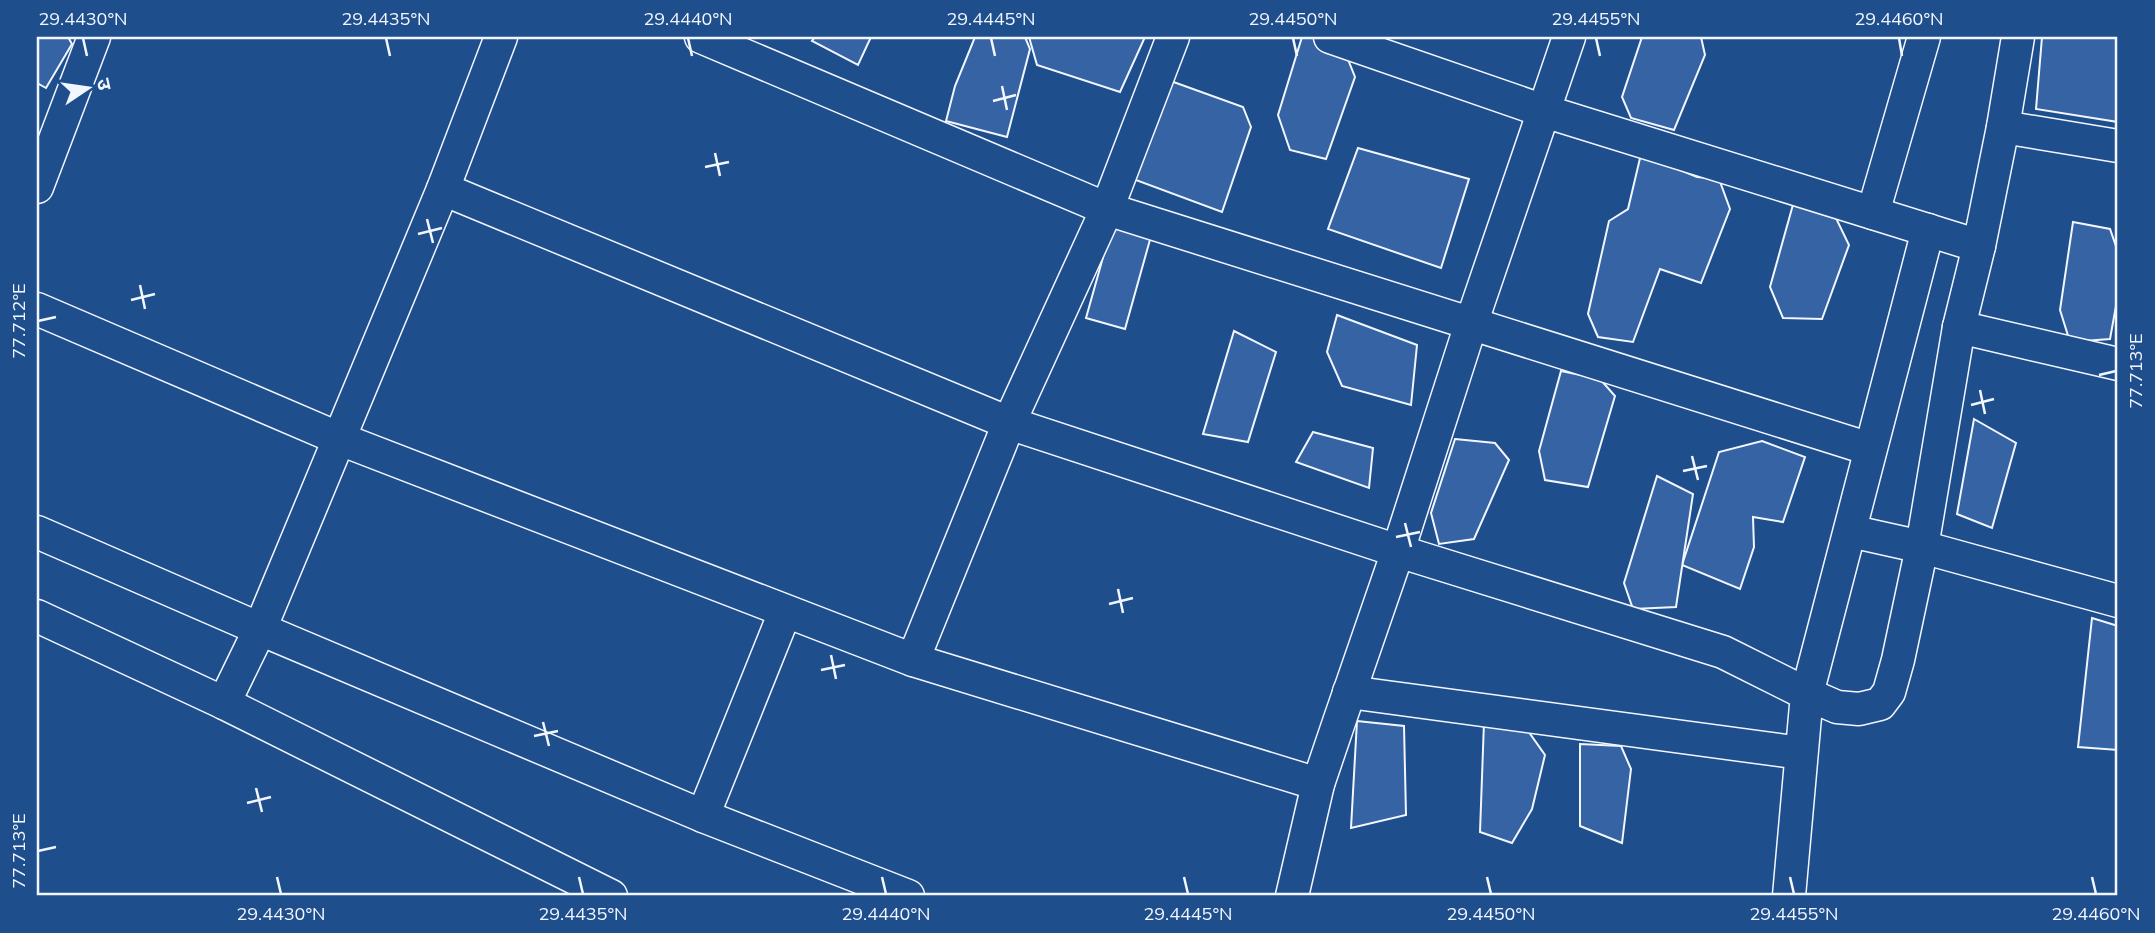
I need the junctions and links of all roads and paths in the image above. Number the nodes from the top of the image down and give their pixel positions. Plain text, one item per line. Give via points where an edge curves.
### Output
1 (94, 37) edge
2 (501, 37) edge
3 (701, 37) edge
4 (1173, 37) edge
5 (1330, 37) edge
6 (1569, 37) edge
7 (1924, 37) edge
8 (2018, 37) edge
9 (1544, 111) junction
10 (2003, 127) junction
11 (2118, 145) edge
12 (37, 187) edge
13 (443, 189) junction
14 (1107, 209) junction
15 (1873, 213) junction
16 (1928, 230) junction
17 (1979, 246) junction
18 (37, 309) edge
19 (1471, 324) junction
20 (1959, 327) junction
21 (2118, 364) edge
22 (1009, 423) junction
23 (340, 439) junction
24 (1870, 449) junction
25 (1850, 531) junction
26 (37, 532) edge
27 (1922, 547) junction
28 (1398, 551) junction
29 (2118, 601) edge
30 (785, 612) junction
31 (37, 616) edge
32 (260, 629) junction
33 (913, 660) junction
34 (1349, 692) junction
35 (1807, 694) junction
36 (224, 703) junction
37 (1801, 753) junction
38 (1318, 784) junction
39 (703, 816) junction
40 (611, 896) edge
41 (908, 896) edge
42 (1292, 896) edge
43 (1789, 896) edge

1 - 12 street
2 - 13 street
3 - 14 street
4 - 14 street
5 - 9 street
6 - 9 street
7 - 15 street
8 - 10 street
9 - 15 street
9 - 19 street
10 - 11 street
10 - 17 street
13 - 22 street
13 - 23 street
14 - 19 street
14 - 22 street
15 - 16 street
16 - 17 street
16 - 24 street
17 - 20 street
18 - 23 street
19 - 24 street
19 - 28 street
20 - 21 street
20 - 27 street
22 - 28 street
22 - 33 street
23 - 30 street
23 - 32 street
24 - 25 street
25 - 27 street
25 - 35 street
26 - 32 street
27 - 29 street
27 - 35 street via 1898,660 1889,692 1880,704 1837,707
28 - 34 street
28 - 35 street via 1723,652
30 - 33 street
30 - 39 street
31 - 36 street
32 - 36 street
32 - 39 street
33 - 38 street
34 - 37 street
34 - 38 street
35 - 37 street
36 - 40 street
37 - 43 street
38 - 42 street
39 - 41 street

